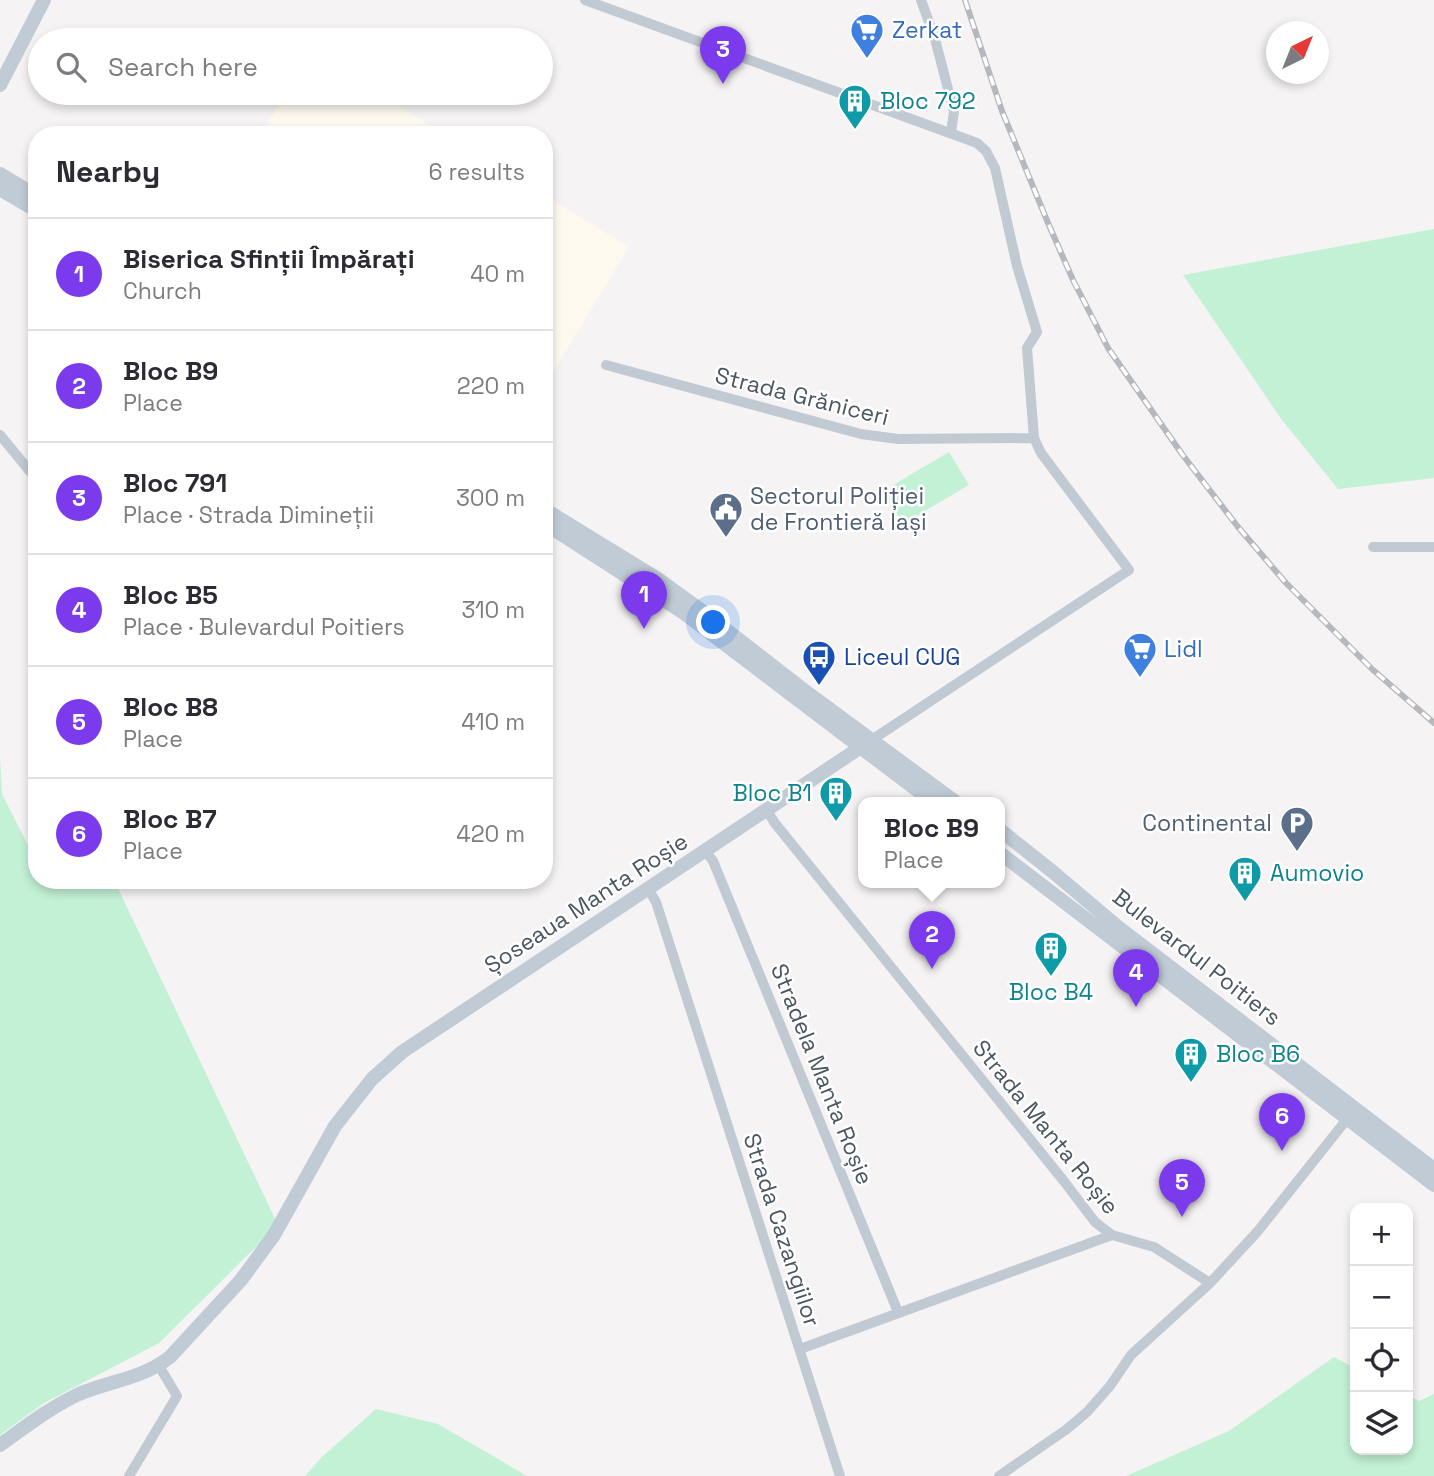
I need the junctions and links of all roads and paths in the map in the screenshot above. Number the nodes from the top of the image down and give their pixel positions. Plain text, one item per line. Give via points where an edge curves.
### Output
1 (44, 0) edge
2 (585, 0) edge
3 (921, 0) edge
4 (30, 28) edge
5 (28, 31) edge
6 (0, 85) edge
7 (951, 132) junction
8 (0, 174) edge
9 (0, 189) edge
10 (28, 191) edge
11 (28, 206) edge
12 (606, 365) dead end
13 (0, 435) edge
14 (1034, 438) junction
15 (28, 469) edge
16 (553, 515) edge
17 (553, 529) edge
18 (1373, 547) dead end
19 (1434, 547) edge
20 (866, 744) junction
21 (927, 797) edge
22 (948, 797) edge
23 (767, 810) junction
24 (1005, 834) edge
25 (706, 852) junction
26 (1005, 857) edge
27 (648, 889) junction
28 (1351, 1114) junction
29 (1434, 1169) edge
30 (1434, 1185) edge
31 (1112, 1235) junction
32 (1210, 1283) junction
33 (898, 1312) junction
34 (800, 1349) junction
35 (159, 1366) junction
36 (0, 1444) edge
37 (129, 1476) edge
38 (839, 1476) edge
39 (999, 1476) edge

1 - 4 main road
2 - 7 street
3 - 7 street via 954,112
5 - 6 main road
7 - 14 street via 979,144 995,168 1037,332 1027,348
8 - 10 main road
9 - 11 main road
12 - 14 street, Strada Grăniceri via 861,434 898,439
13 - 15 street
14 - 20 street, Șoseaua Manta Roșie via 1129,570
16 - 20 main road via 658,579
17 - 20 main road via 681,611
18 - 19 street
20 - 21 main road
20 - 22 main road
20 - 23 main road, Șoseaua Manta Roșie
23 - 25 main road, Șoseaua Manta Roșie
23 - 31 street, Strada Manta Roșie via 1095,1222
24 - 28 main road, Bulevardul Poitiers
25 - 27 main road, Șoseaua Manta Roșie
25 - 33 street, Stradela Manta Roșie
26 - 28 main road, Bulevardul Poitiers
27 - 34 street, Strada Cazangiilor via 656,902
27 - 35 main road, Șoseaua Manta Roșie via 402,1052 372,1079 335,1126 274,1235 242,1280
28 - 29 main road, Bulevardul Poitiers
28 - 30 main road, Bulevardul Poitiers
28 - 32 street via 1251,1240
31 - 32 street, Strada Manta Roșie via 1154,1247
31 - 33 street, Strada Cazangiilor
32 - 39 street via 1131,1355 1087,1412
33 - 34 street, Strada Cazangiilor
34 - 38 street
35 - 36 main road, Șoseaua Manta Roșie via 78,1395
35 - 37 street via 177,1396

